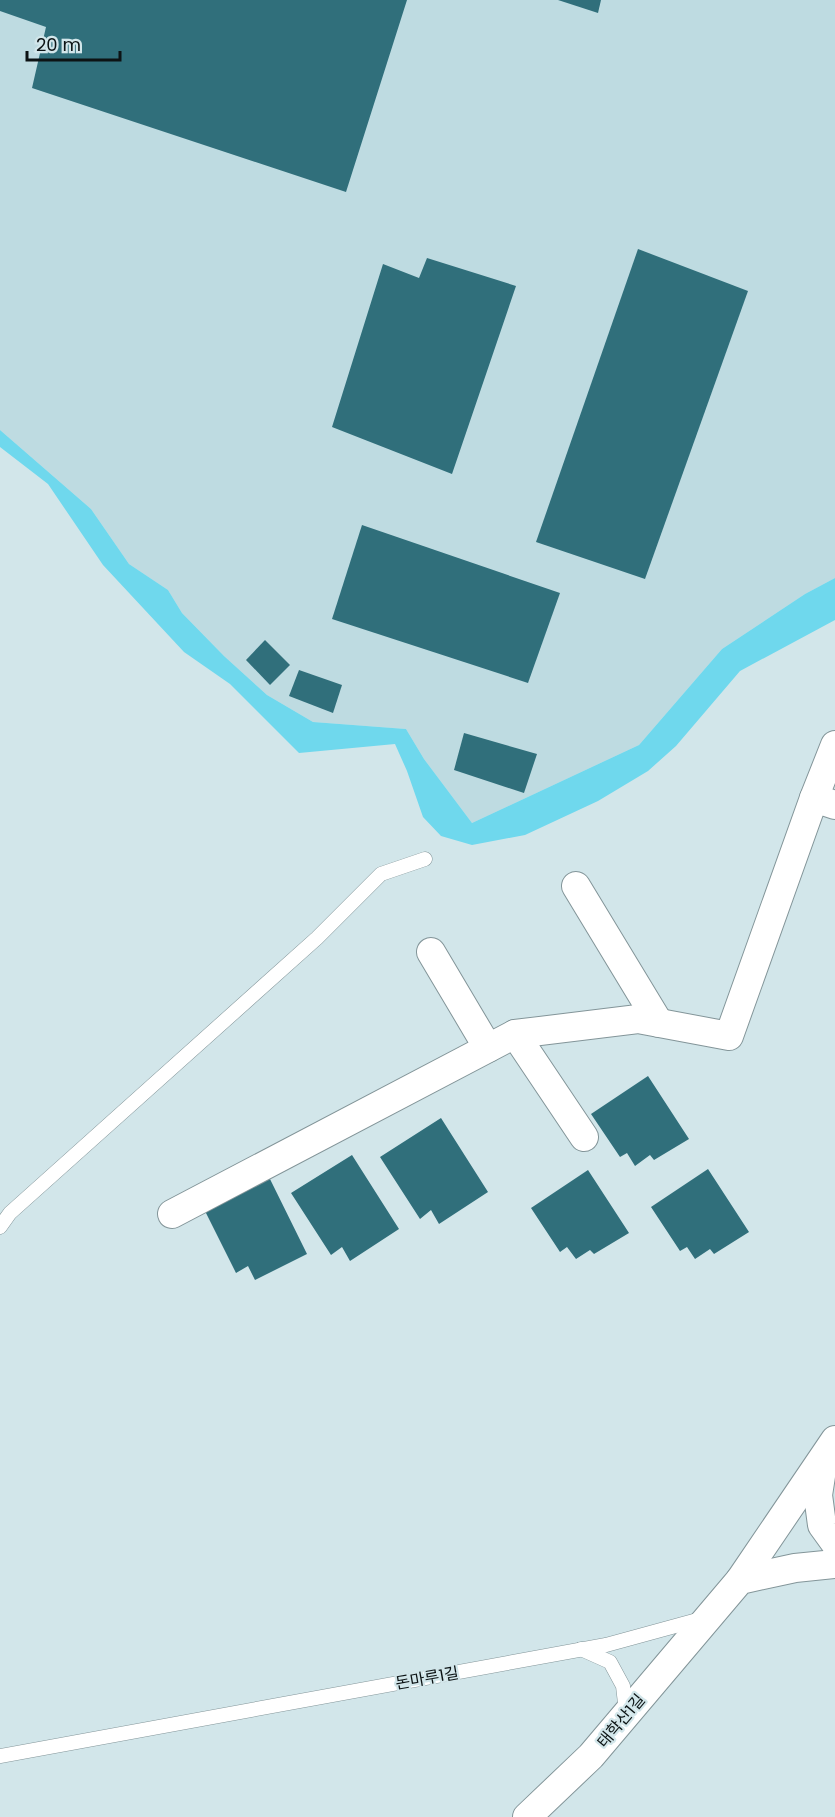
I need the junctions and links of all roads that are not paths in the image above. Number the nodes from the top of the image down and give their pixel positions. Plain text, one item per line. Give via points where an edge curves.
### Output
1 (835, 745) edge
2 (824, 802) edge
3 (425, 859) dead end
4 (576, 886) dead end
5 (431, 952) dead end
6 (659, 1023) junction
7 (515, 1034) junction
8 (488, 1048) junction
9 (584, 1137) dead end
10 (172, 1214) dead end
11 (0, 1227) edge
12 (830, 1448) edge
13 (835, 1543) edge
14 (835, 1564) edge
15 (740, 1580) junction
16 (707, 1618) junction
17 (581, 1650) junction
18 (626, 1714) junction
19 (0, 1756) edge
20 (527, 1817) edge

1 - 2 street
2 - 6 street via 729,1036
3 - 11 lane via 381,874 317,938 19,1205
4 - 6 street
5 - 8 street
6 - 7 street via 638,1019
7 - 8 street
7 - 9 street
8 - 10 street
12 - 13 street via 818,1495 822,1525
12 - 15 street
14 - 15 street
15 - 16 street
16 - 17 lane, 돈마루1길
16 - 18 street, 태학산1길
17 - 18 lane via 610,1662 623,1686
17 - 19 lane, 돈마루1길
18 - 20 street, 태학산1길 via 591,1756

